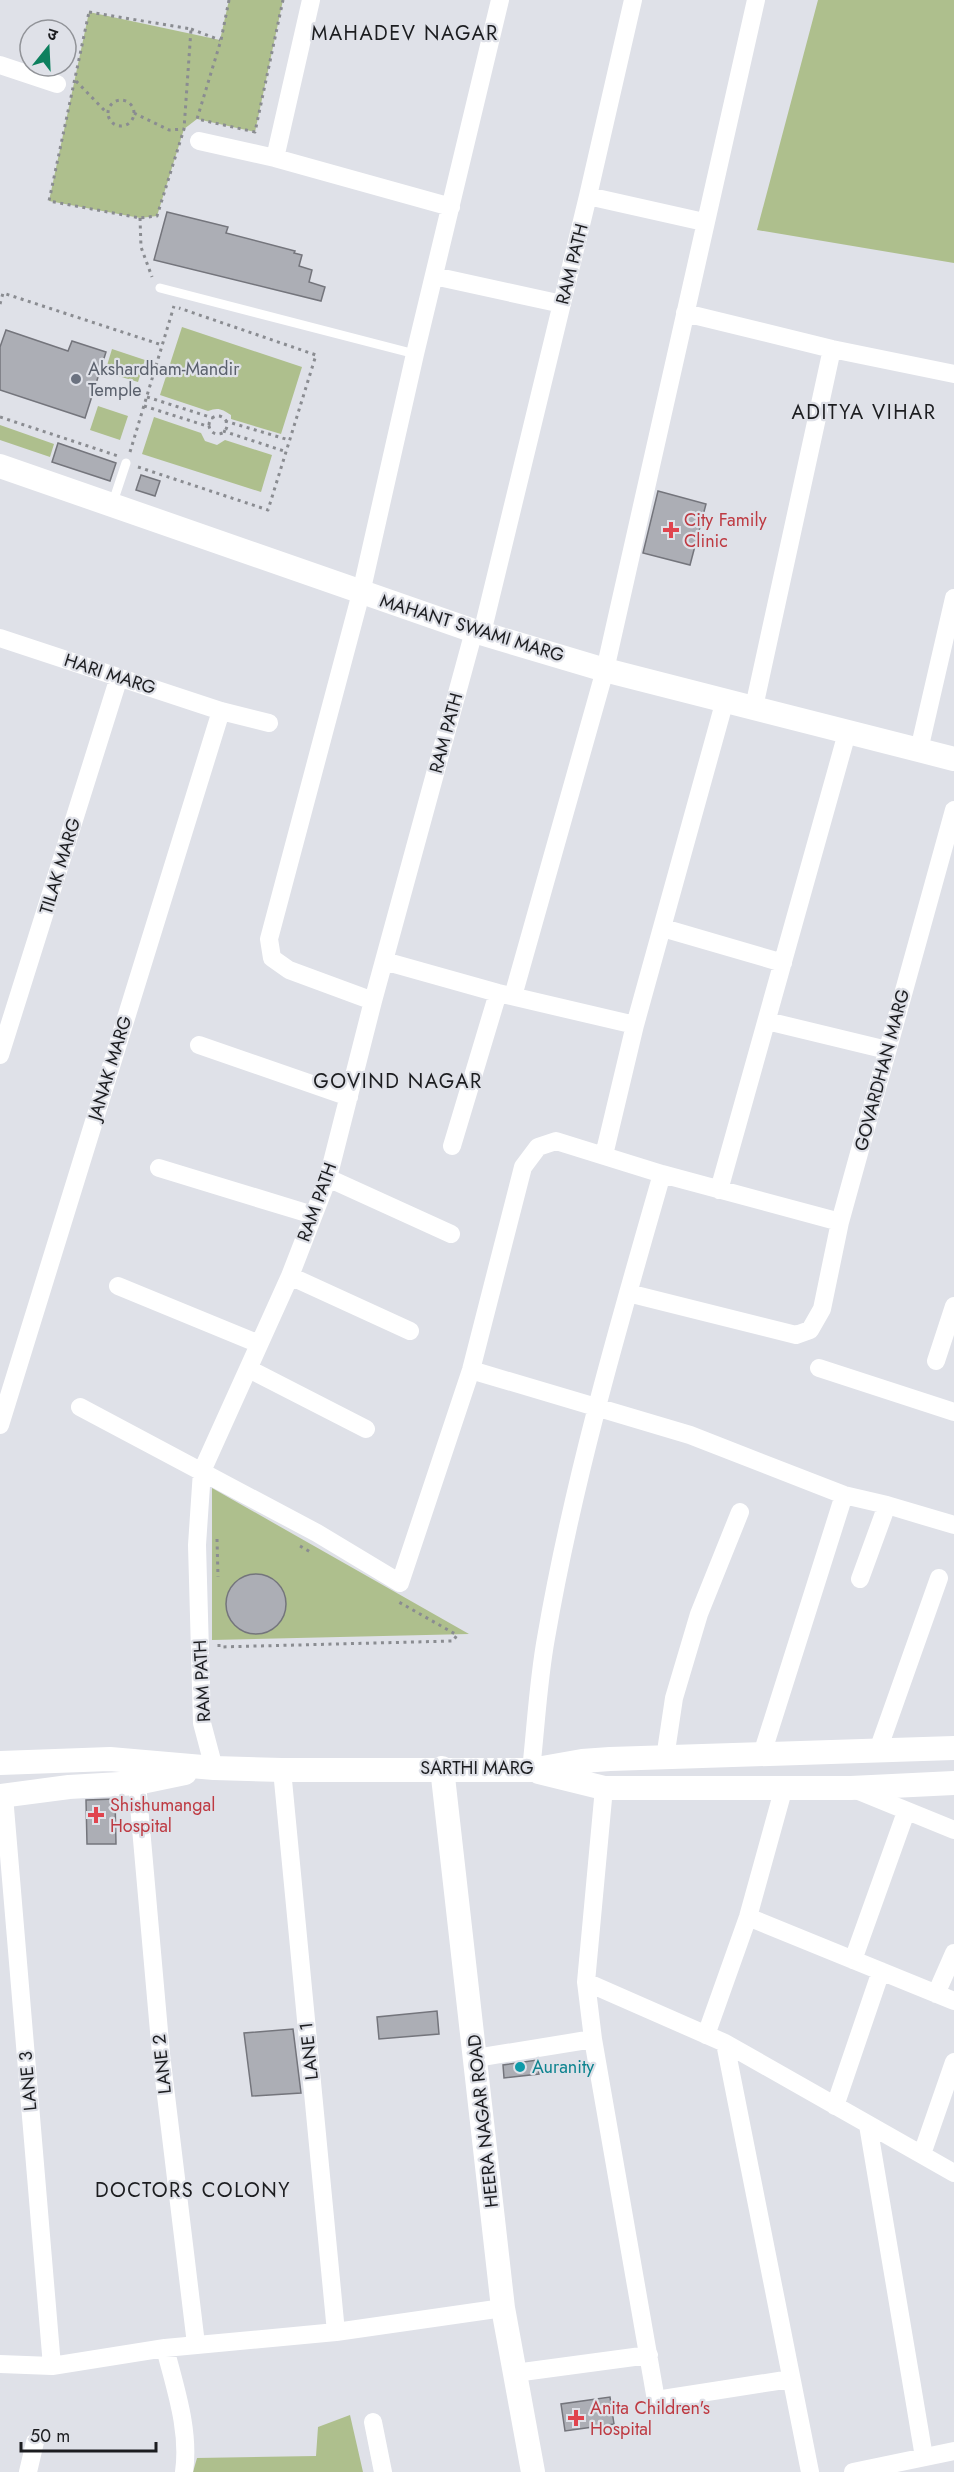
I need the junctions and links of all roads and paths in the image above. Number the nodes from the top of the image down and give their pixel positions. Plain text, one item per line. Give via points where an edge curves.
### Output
1 (229, 0) edge
2 (283, 0) edge
3 (311, 0) edge
4 (500, 0) edge
5 (633, 0) edge
6 (756, 0) edge
7 (191, 29) junction
8 (220, 40) junction
9 (0, 65) edge
10 (76, 81) junction
11 (57, 84) dead end
12 (107, 113) junction
13 (134, 113) junction
14 (184, 129) junction
15 (199, 141) dead end
16 (275, 158) junction
17 (588, 196) junction
18 (451, 207) junction
19 (140, 218) junction
20 (704, 222) junction
21 (434, 276) junction
22 (160, 288) junction
23 (0, 304) edge
24 (562, 304) junction
25 (175, 307) junction
26 (685, 313) junction
27 (163, 345) junction
28 (832, 348) junction
29 (415, 354) junction
30 (954, 374) edge
31 (147, 397) junction
32 (144, 406) junction
33 (0, 417) edge
34 (213, 418) junction
35 (225, 421) junction
36 (210, 427) junction
37 (224, 431) junction
38 (290, 441) junction
39 (287, 452) junction
40 (126, 463) joint
41 (0, 466) edge
42 (112, 505) junction
43 (361, 593) junction
44 (954, 598) edge
45 (478, 632) junction
46 (0, 640) edge
47 (605, 670) junction
48 (119, 677) junction
49 (725, 700) junction
50 (754, 707) junction
51 (221, 711) junction
52 (269, 723) dead end
53 (848, 734) junction
54 (919, 750) junction
55 (954, 759) edge
56 (954, 810) edge
57 (663, 928) junction
58 (384, 961) junction
59 (783, 963) junction
60 (506, 994) junction
61 (373, 1001) junction
62 (6, 1014) edge
63 (767, 1021) junction
64 (635, 1026) junction
65 (199, 1045) dead end
66 (887, 1050) junction
67 (0, 1055) edge
68 (349, 1097) junction
69 (452, 1146) dead end
70 (604, 1155) junction
71 (159, 1168) dead end
72 (662, 1174) junction
73 (328, 1178) junction
74 (719, 1190) junction
75 (313, 1215) junction
76 (840, 1222) junction
77 (451, 1234) dead end
78 (290, 1276) junction
79 (118, 1286) dead end
80 (628, 1293) junction
81 (954, 1306) edge
82 (410, 1331) dead end
83 (259, 1344) junction
84 (936, 1361) dead end
85 (819, 1368) dead end
86 (249, 1369) junction
87 (471, 1370) junction
88 (598, 1406) junction
89 (80, 1407) dead end
90 (954, 1412) edge
91 (0, 1425) edge
92 (366, 1429) dead end
93 (202, 1471) junction
94 (844, 1495) junction
95 (887, 1505) junction
96 (740, 1512) dead end
97 (954, 1525) edge
98 (217, 1533) dead end
99 (297, 1544) dead end
100 (317, 1556) dead end
101 (939, 1578) dead end
102 (218, 1579) dead end
103 (860, 1579) dead end
104 (397, 1601) dead end
105 (219, 1635) dead end
106 (953, 1745) edge
107 (878, 1750) junction
108 (762, 1754) junction
109 (665, 1758) junction
110 (0, 1764) edge
111 (214, 1768) junction
112 (442, 1768) junction
113 (282, 1770) junction
114 (531, 1770) junction
115 (954, 1782) edge
116 (137, 1783) junction
117 (784, 1787) junction
118 (604, 1788) junction
119 (851, 1788) junction
120 (2, 1796) edge
121 (906, 1812) junction
122 (954, 1830) edge
123 (748, 1917) junction
124 (954, 1953) edge
125 (853, 1960) junction
126 (881, 1971) junction
127 (585, 1982) junction
128 (936, 1994) junction
129 (954, 2001) edge
130 (706, 2035) junction
131 (593, 2039) junction
132 (725, 2043) junction
133 (476, 2058) junction
134 (954, 2062) edge
135 (835, 2106) junction
136 (868, 2126) junction
137 (921, 2154) junction
138 (954, 2173) edge
139 (503, 2308) junction
140 (336, 2332) junction
141 (196, 2344) junction
142 (165, 2348) junction
143 (649, 2355) junction
144 (0, 2364) edge
145 (52, 2366) junction
146 (515, 2373) junction
147 (791, 2379) junction
148 (373, 2421) dead end
149 (35, 2442) dead end
150 (954, 2451) edge
151 (924, 2457) junction
152 (28, 2472) edge
153 (184, 2472) edge
154 (383, 2472) edge
155 (533, 2472) edge
156 (810, 2472) edge
157 (853, 2472) edge

1 - 8 path
2 - 8 path via 255,132 197,119
3 - 16 street
4 - 18 street
5 - 17 street, RAM PATH
6 - 20 street
7 - 8 path
7 - 10 path via 89,12
7 - 14 path
9 - 11 street
10 - 12 path
10 - 19 path via 49,201
12 - 13 path via 114,124 123,126 131,122
12 - 13 path via 112,102 121,99 132,105
13 - 14 path via 169,130
14 - 19 path via 157,216
15 - 16 street
16 - 18 street
17 - 20 street
17 - 24 street, RAM PATH
18 - 21 street
19 - 22 path via 141,247 149,275
20 - 26 street
21 - 24 street
21 - 29 street
22 - 25 path
22 - 29 lane
23 - 27 path via 3,293
24 - 45 street, RAM PATH
25 - 27 path
25 - 38 path via 316,355
26 - 28 street
26 - 47 street
27 - 31 path
28 - 30 street
28 - 50 street
29 - 43 street
31 - 32 path
31 - 34 path
32 - 33 path via 128,459
32 - 36 path
34 - 35 path via 218,416
34 - 36 path
35 - 37 path
35 - 38 path
36 - 37 path via 216,433
37 - 39 path
38 - 39 path
39 - 40 path via 268,510
40 - 42 lane
41 - 42 street, MAHANT SWAMI MARG
42 - 43 street, MAHANT SWAMI MARG
43 - 45 street, MAHANT SWAMI MARG
43 - 61 street via 269,939 272,958 289,970
44 - 54 street
45 - 47 street, MAHANT SWAMI MARG
45 - 58 street, RAM PATH
46 - 48 street, HARI MARG
47 - 49 street, MAHANT SWAMI MARG
47 - 60 street
48 - 51 street, HARI MARG
48 - 62 street, TILAK MARG
49 - 50 street, MAHANT SWAMI MARG
49 - 57 street
50 - 53 street, MAHANT SWAMI MARG
51 - 52 street, HARI MARG
51 - 91 street, JANAK MARG
53 - 54 street, MAHANT SWAMI MARG
53 - 59 street
54 - 55 street, MAHANT SWAMI MARG
56 - 66 street, GOVARDHAN MARG
57 - 59 street
57 - 64 street
58 - 60 street
58 - 61 street, RAM PATH
59 - 63 street
60 - 64 street
60 - 69 street
61 - 68 street, RAM PATH
62 - 67 street, TILAK MARG
63 - 66 street
63 - 74 street
64 - 70 street
65 - 68 street
66 - 76 street, GOVARDHAN MARG
68 - 73 street, RAM PATH
70 - 72 street
70 - 87 street via 556,1141 538,1147 523,1167
71 - 75 street
72 - 74 street
72 - 80 street
73 - 75 street, RAM PATH
73 - 77 street
74 - 76 street
75 - 78 street, RAM PATH
76 - 80 street, GOVARDHAN MARG via 822,1309 810,1330 796,1335
78 - 82 street
78 - 83 street, RAM PATH
79 - 83 street
80 - 88 street
81 - 84 street
83 - 86 street, RAM PATH
85 - 90 street
86 - 92 street
86 - 93 street, RAM PATH
87 - 88 street
87 - 93 street via 400,1583
88 - 94 street via 690,1435
88 - 114 street via 545,1641
89 - 93 street
93 - 111 street, RAM PATH via 197,1545 202,1723
94 - 95 street
94 - 108 street
95 - 97 street
95 - 103 street
96 - 109 street via 699,1614 674,1698
98 - 102 path
99 - 100 path
101 - 107 street
104 - 105 path via 458,1635 453,1641 219,1647
106 - 107 street, SARTHI MARG
107 - 108 street, SARTHI MARG
108 - 109 street, SARTHI MARG
109 - 114 street, SARTHI MARG via 582,1761
110 - 111 street, SARTHI MARG via 110,1759
110 - 120 street
111 - 113 street, SARTHI MARG
111 - 116 street
112 - 113 street, SARTHI MARG
112 - 114 street, SARTHI MARG
112 - 133 street, HEERA NAGAR ROAD
113 - 140 street, LANE 1
114 - 118 street
115 - 119 street
116 - 120 street
116 - 141 street, LANE 2 via 161,2054
117 - 118 street
117 - 119 street
117 - 123 street
118 - 127 street
119 - 121 street
120 - 145 street, LANE 3
121 - 122 street
121 - 125 street
123 - 125 street
123 - 130 street
124 - 128 street
125 - 126 street
126 - 128 street
126 - 135 street
127 - 130 street
127 - 131 street
128 - 129 street
130 - 132 street
131 - 133 street
131 - 143 street
132 - 135 street
132 - 147 street
133 - 139 street, HEERA NAGAR ROAD
134 - 137 street
135 - 136 street
136 - 137 street
136 - 151 street
137 - 138 street
139 - 140 street
139 - 146 street, HEERA NAGAR ROAD
140 - 141 street
141 - 142 street
142 - 145 street
142 - 153 street via 180,2407 187,2453
143 - 146 street
143 - 147 street via 656,2400
144 - 145 street
146 - 155 street, HEERA NAGAR ROAD
147 - 156 street
148 - 154 street
149 - 152 street
150 - 151 street
151 - 157 street

